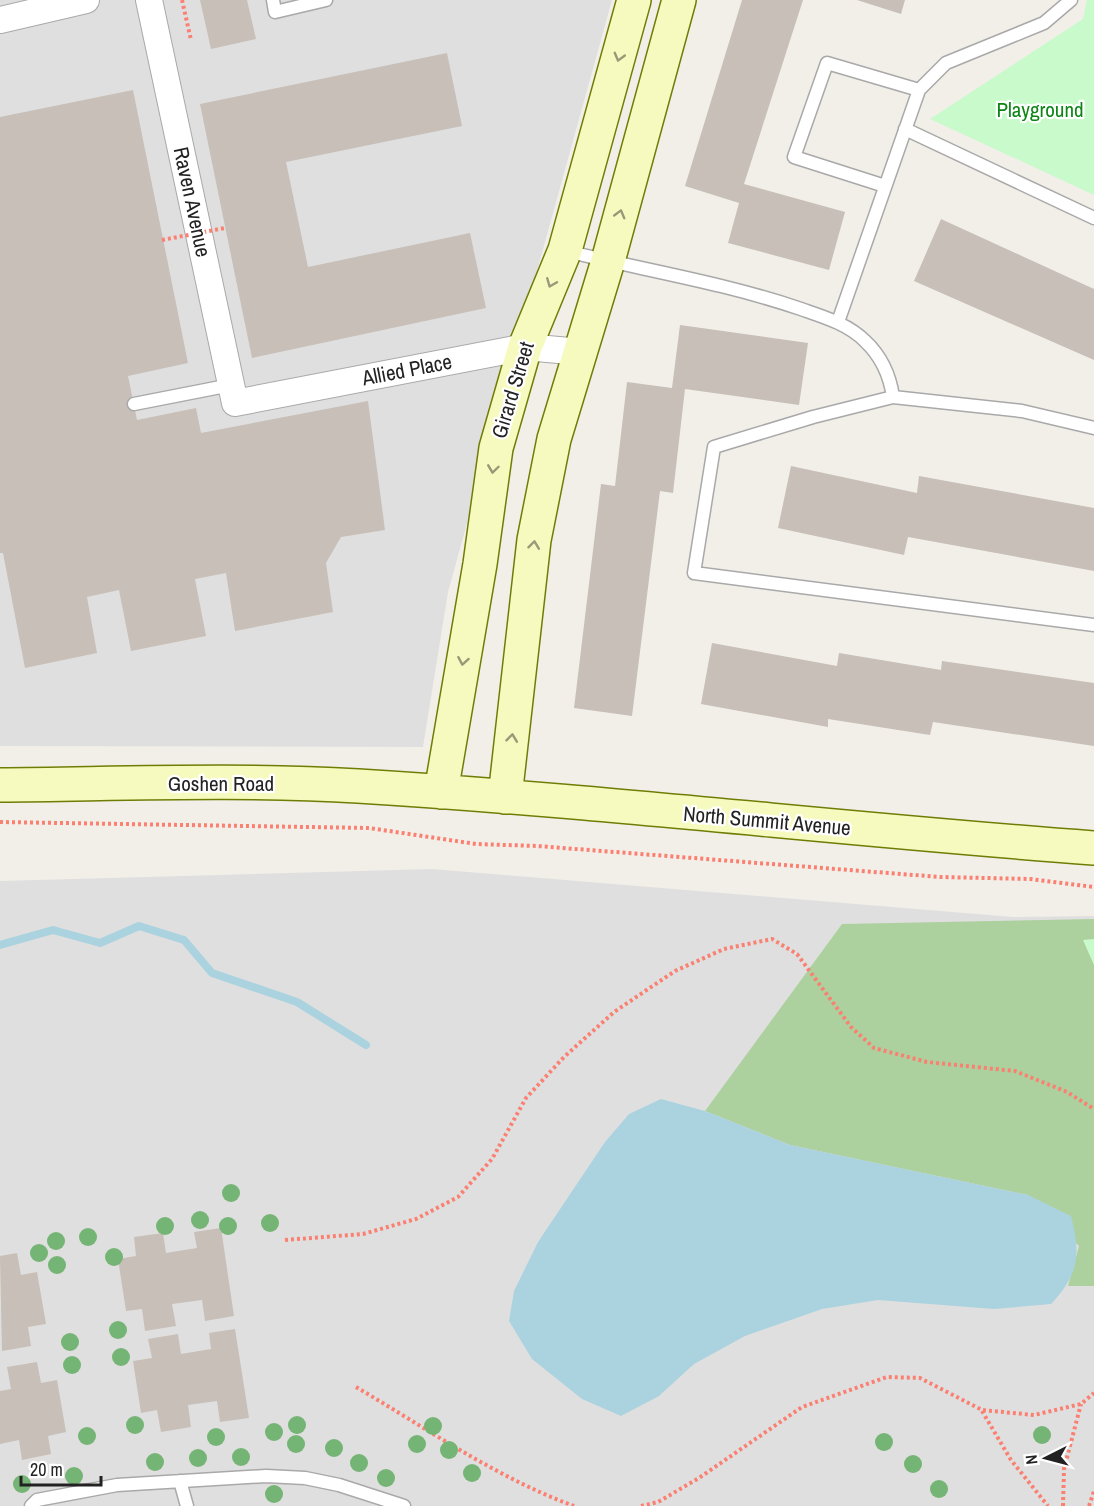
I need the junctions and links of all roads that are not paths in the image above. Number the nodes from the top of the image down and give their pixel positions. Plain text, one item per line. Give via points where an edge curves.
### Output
1 (86, 0) edge
2 (149, 0) edge
3 (273, 0) edge
4 (326, 0) edge
5 (634, 0) edge
6 (679, 0) edge
7 (1071, 0) edge
8 (0, 20) edge
9 (919, 90) junction
10 (905, 129) junction
11 (885, 186) junction
12 (1094, 218) edge
13 (565, 250) junction
14 (608, 261) junction
15 (838, 321) junction
16 (525, 347) junction
17 (580, 352) junction
18 (233, 394) junction
19 (893, 397) junction
20 (134, 404) dead end
21 (1094, 428) edge
22 (1094, 625) edge
23 (0, 785) edge
24 (441, 792) junction
25 (505, 796) junction
26 (1094, 848) edge
27 (180, 1481) junction
28 (31, 1506) edge
29 (187, 1506) edge
30 (404, 1506) edge

1 - 8 street
2 - 18 street, Raven Avenue
3 - 4 lane via 275,12
5 -> 13 street, Girard Street
14 -> 6 street
7 - 9 lane via 1044,23 946,63
9 - 10 lane
9 - 11 lane via 827,63 794,157
10 - 11 lane
10 - 12 lane
11 - 15 lane
13 - 14 lane
13 -> 16 street, Girard Street
14 - 15 lane via 759,295
14 - 17 street
15 - 19 lane via 865,341 880,359 890,378
16 - 17 street, Allied Place
16 - 18 street, Allied Place
16 -> 24 street, Girard Street via 496,448
25 -> 17 street via 534,540 554,439
18 - 20 lane
19 - 21 lane via 1022,411
19 - 22 lane via 714,447 694,573
23 - 24 street, Goshen Road via 225,783
24 - 25 street, North Summit Avenue
25 - 26 street, North Summit Avenue
27 - 28 lane via 117,1485 37,1500
27 - 29 lane
27 - 30 lane via 262,1476 304,1478

